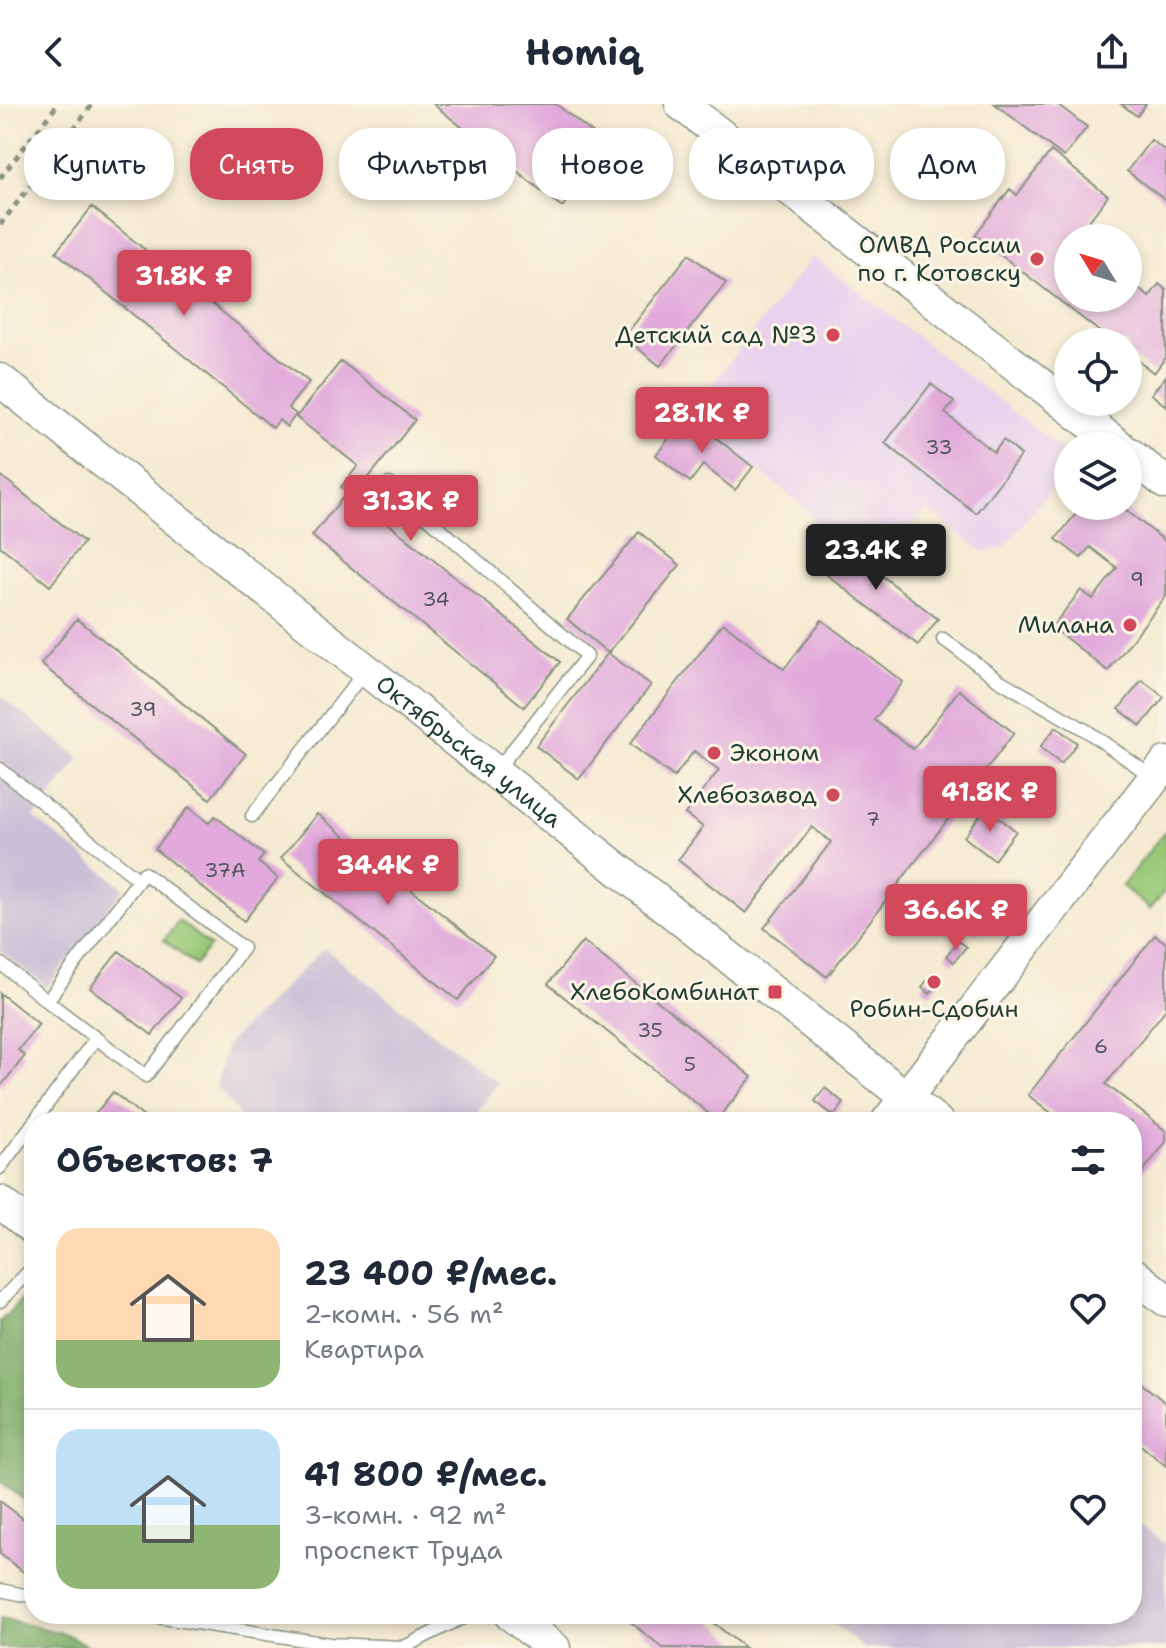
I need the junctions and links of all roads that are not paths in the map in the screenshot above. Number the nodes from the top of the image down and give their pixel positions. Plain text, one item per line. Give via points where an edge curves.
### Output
1 (681, 104) edge
2 (0, 380) edge
3 (1101, 432) edge
4 (1142, 464) edge
5 (1166, 483) edge
6 (389, 484) dead end
7 (943, 639) dead end
8 (366, 670) junction
9 (0, 769) edge
10 (496, 771) junction
11 (1160, 771) edge
12 (252, 816) dead end
13 (139, 880) junction
14 (0, 963) edge
15 (47, 1001) junction
16 (96, 1038) junction
17 (897, 1110) edge
18 (41, 1112) edge
19 (24, 1136) edge
20 (0, 1168) edge
21 (0, 1202) edge
22 (24, 1221) edge
23 (24, 1276) edge
24 (1142, 1281) edge
25 (1166, 1300) edge
26 (0, 1301) edge
27 (0, 1590) edge
28 (24, 1595) edge
29 (202, 1624) edge
30 (450, 1624) edge
31 (523, 1624) edge
32 (404, 1648) edge
33 (554, 1648) edge

1 - 3 street
2 - 8 street, Октябрьская улица
4 - 5 street
6 - 10 lane via 587,656
7 - 11 lane via 999,680
8 - 10 street, Октябрьская улица
8 - 12 lane
9 - 13 lane
10 - 17 street, Октябрьская улица
11 - 17 street
13 - 15 lane
13 - 16 lane via 144,873 243,948 146,1076
14 - 15 lane
15 - 16 lane
16 - 18 lane
19 - 20 lane
21 - 22 street
23 - 26 lane
24 - 25 street
27 - 28 lane
29 - 32 lane via 330,1644
30 - 32 lane
31 - 33 street

